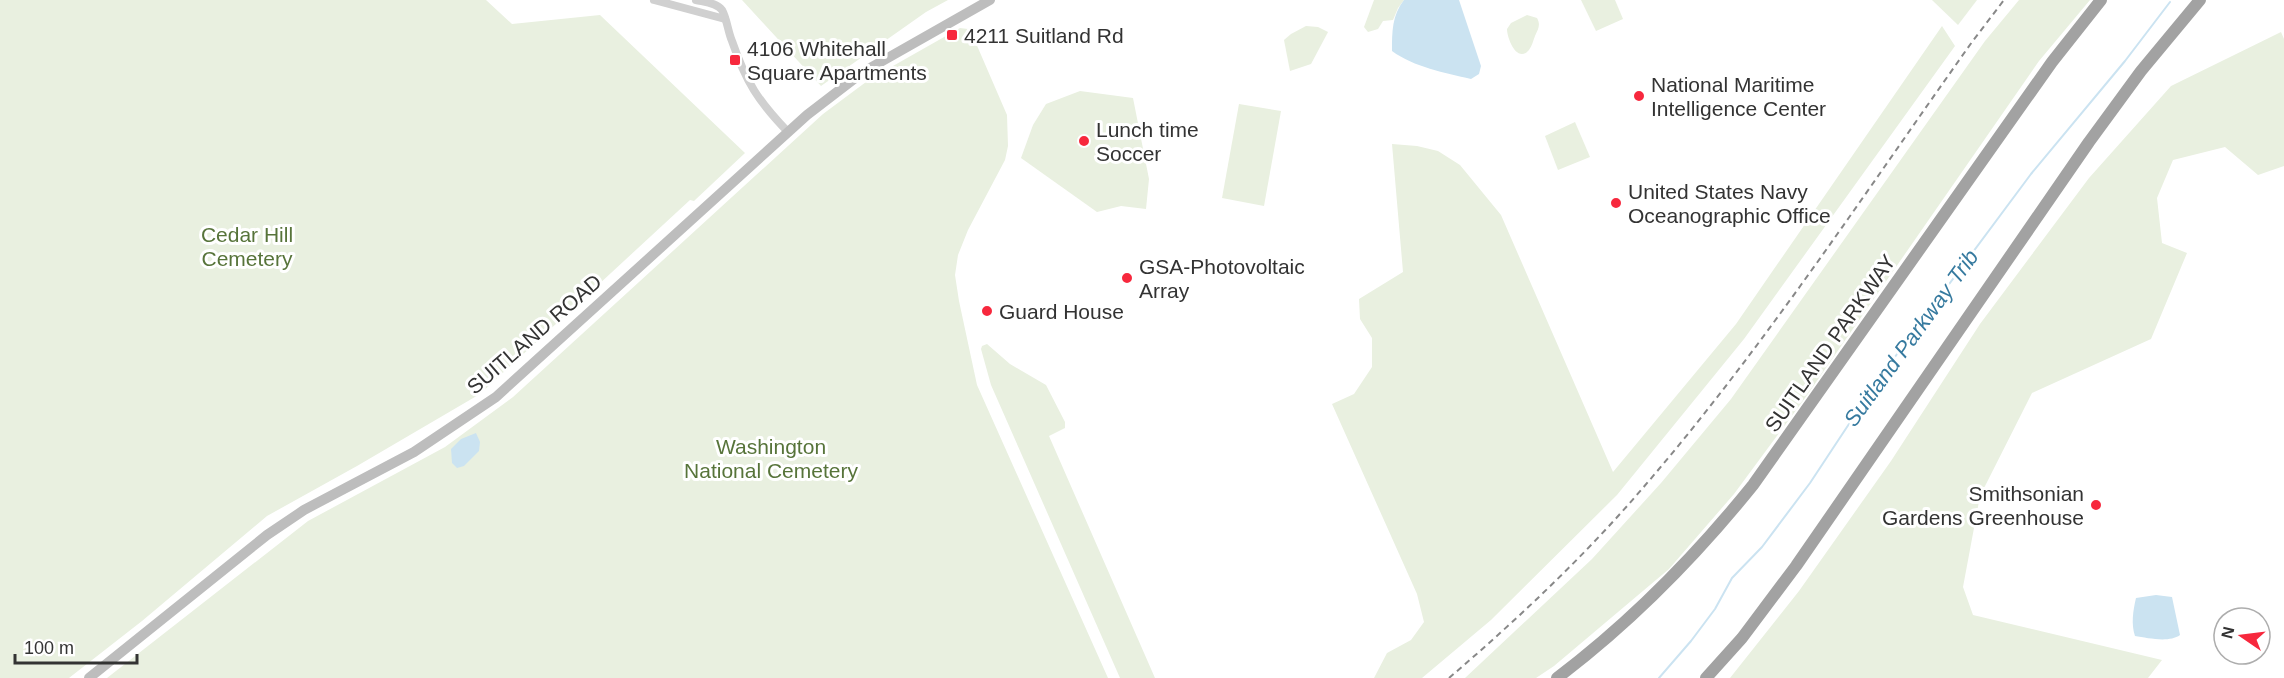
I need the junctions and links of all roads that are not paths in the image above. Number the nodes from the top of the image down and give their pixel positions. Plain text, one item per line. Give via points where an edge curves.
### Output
1 (654, 0) edge
2 (696, 0) edge
3 (990, 0) edge
4 (2101, 0) edge
5 (2200, 0) edge
6 (2206, 0) edge
7 (2184, 18) junction
8 (725, 19) junction
9 (788, 132) junction
10 (89, 678) edge
11 (1557, 678) edge
12 (1706, 678) edge

1 - 8 street
2 - 8 street via 718,6
3 - 9 main road, SUITLAND ROAD via 863,72
4 - 11 highway, SUITLAND PARKWAY via 2052,62 1753,484 1711,536 1650,599
5 - 7 highway
6 - 7 highway
7 - 12 highway via 2089,141 1769,604
8 - 9 street via 750,87
9 - 10 main road, SUITLAND ROAD via 496,397 414,452 276,529

